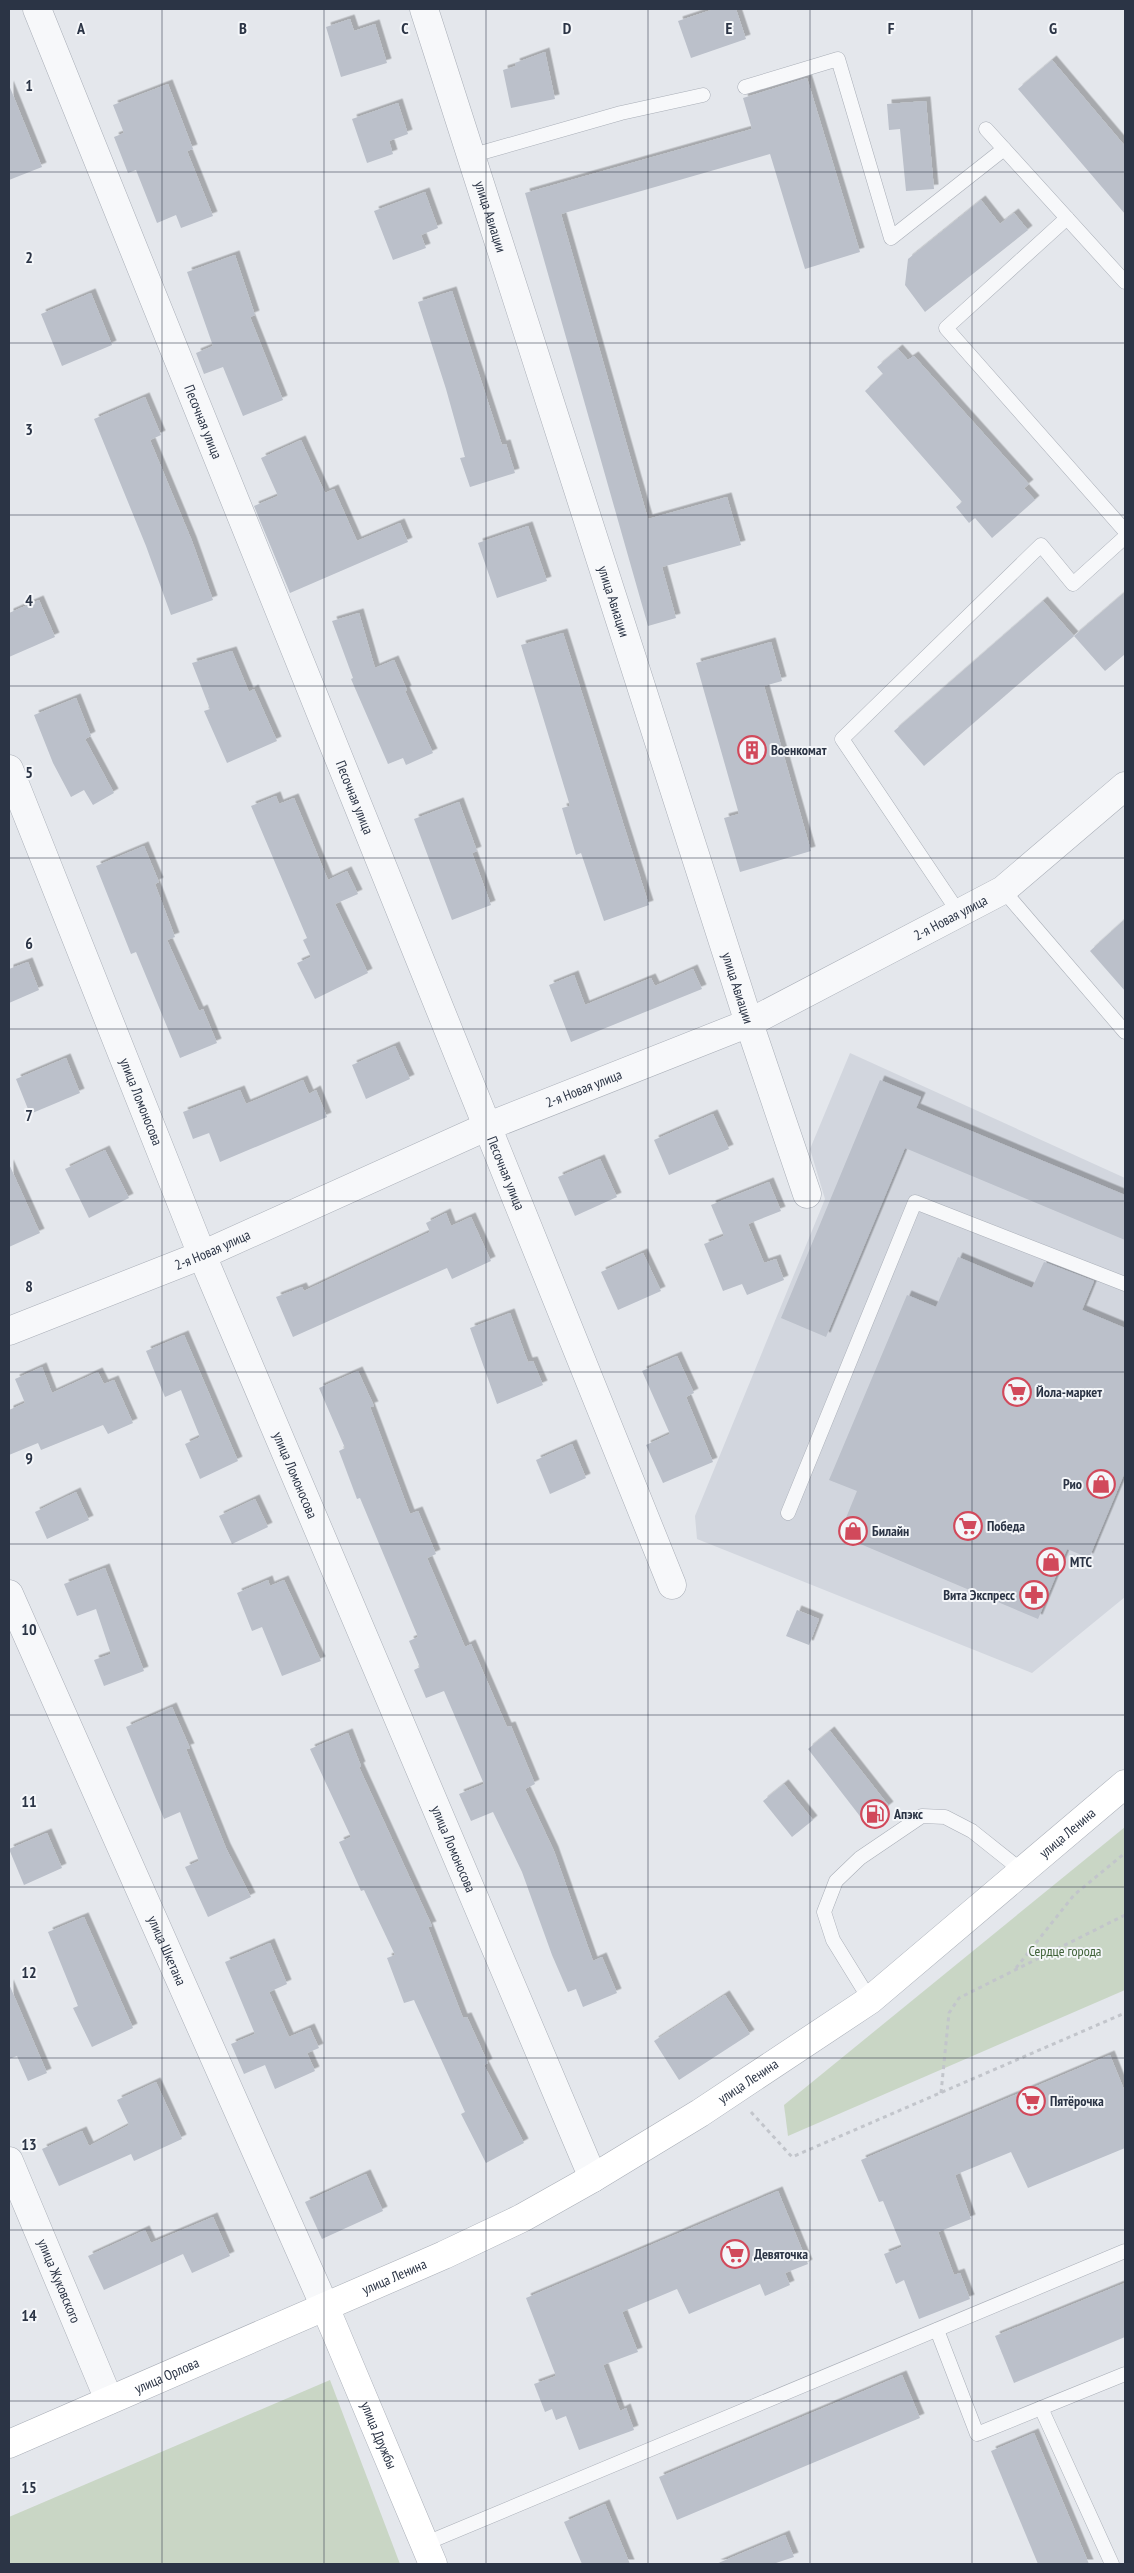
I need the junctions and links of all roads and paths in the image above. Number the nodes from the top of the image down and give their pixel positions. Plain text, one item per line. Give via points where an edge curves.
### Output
1 (37, 9) edge
2 (424, 9) edge
3 (745, 87) dead end
4 (703, 94) dead end
5 (986, 129) dead end
6 (1004, 149) junction
7 (470, 156) junction
8 (1067, 218) junction
9 (1125, 282) edge
10 (1125, 531) edge
11 (1125, 537) edge
12 (9, 769) edge
13 (1125, 786) edge
14 (1002, 890) junction
15 (959, 913) junction
16 (749, 1023) junction
17 (1125, 1032) edge
18 (486, 1127) junction
19 (807, 1194) dead end
20 (202, 1255) junction
21 (1125, 1284) edge
22 (9, 1331) edge
23 (788, 1513) dead end
24 (672, 1585) dead end
25 (9, 1594) edge
26 (1125, 1784) edge
27 (1125, 1853) edge
28 (1021, 1870) junction
29 (1125, 1915) edge
30 (1015, 1970) junction
31 (870, 2000) junction
32 (1125, 2013) edge
33 (941, 2093) junction
34 (746, 2107) dead end
35 (9, 2161) edge
36 (593, 2178) junction
37 (1125, 2251) edge
38 (325, 2307) junction
39 (937, 2330) junction
40 (1125, 2374) edge
41 (110, 2400) junction
42 (1041, 2408) junction
43 (9, 2444) edge
44 (428, 2554) edge
45 (1112, 2564) edge

1 - 18 street, Песочная улица
2 - 7 street, улица Авиации
3 - 6 lane via 838,59 891,238
4 - 7 lane via 621,113
5 - 6 lane
6 - 8 lane
7 - 16 street, улица Авиации
8 - 9 lane
8 - 10 lane via 946,328
11 - 15 lane via 1073,584 1041,545 842,739
12 - 20 street, улица Ломоносова
13 - 14 street, 2-я Новая улица
14 - 15 street, 2-я Новая улица
14 - 17 lane
15 - 16 street, 2-я Новая улица
16 - 18 street, 2-я Новая улица
16 - 19 street, улица Авиации
18 - 20 street, 2-я Новая улица
18 - 24 street, Песочная улица
20 - 22 street, 2-я Новая улица
20 - 36 street, улица Ломоносова
21 - 23 lane via 915,1202
25 - 38 street, улица Шкетана
26 - 28 street, улица Ленина
27 - 30 path via 1074,1895
28 - 31 street, улица Ленина
28 - 31 lane via 972,1831 945,1817 922,1816 860,1858 836,1881 824,1912 833,1940
29 - 30 path
30 - 33 path via 959,1998 949,2013
31 - 36 street, улица Ленина via 700,2113
32 - 33 path
33 - 34 path via 792,2157
35 - 41 street, улица Жуковского
36 - 38 street, улица Ленина via 522,2218
37 - 39 lane
38 - 41 street, улица Орлова
38 - 44 street, улица Дружбы
39 - 42 lane via 977,2434
39 - 44 lane
40 - 42 lane
41 - 43 street, улица Орлова
42 - 45 lane

